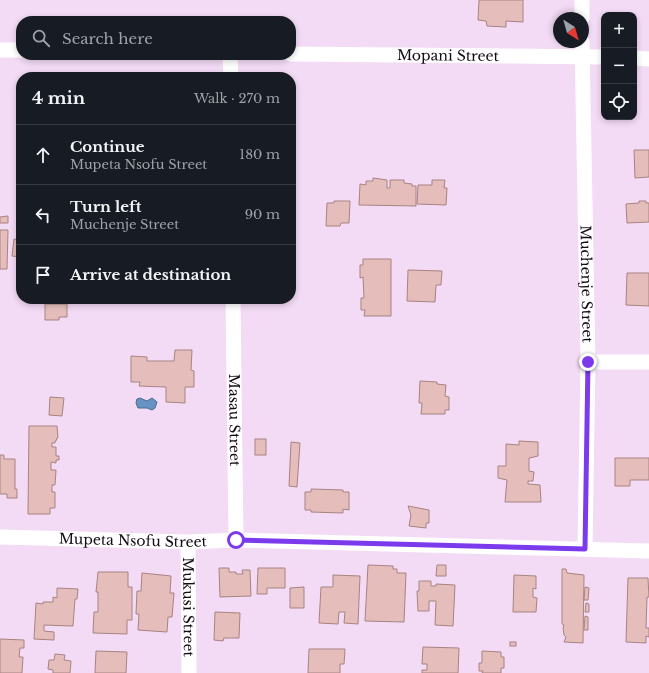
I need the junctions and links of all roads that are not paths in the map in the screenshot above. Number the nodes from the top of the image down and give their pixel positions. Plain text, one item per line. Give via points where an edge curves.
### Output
1 (582, 0) edge
2 (582, 12) edge
3 (582, 49) edge
4 (0, 50) edge
5 (16, 50) edge
6 (296, 54) edge
7 (601, 57) edge
8 (637, 58) edge
9 (649, 59) edge
10 (230, 60) edge
11 (230, 72) edge
12 (233, 304) edge
13 (588, 362) junction
14 (649, 362) edge
15 (0, 537) edge
16 (236, 540) junction
17 (188, 542) junction
18 (585, 549) junction
19 (649, 551) edge
20 (189, 673) edge

1 - 2 street
3 - 6 street, Mopani Street
3 - 7 street, Mopani Street
3 - 13 street, Muchenje Street
4 - 5 street
8 - 9 street
10 - 11 street
12 - 16 street, Masau Street
13 - 14 street
13 - 18 street, Muchenje Street
15 - 17 street, Mupeta Nsofu Street
16 - 17 street, Mupeta Nsofu Street
16 - 18 street, Mupeta Nsofu Street
17 - 20 street, Mukusi Street
18 - 19 street, Mupeta Nsofu Street

